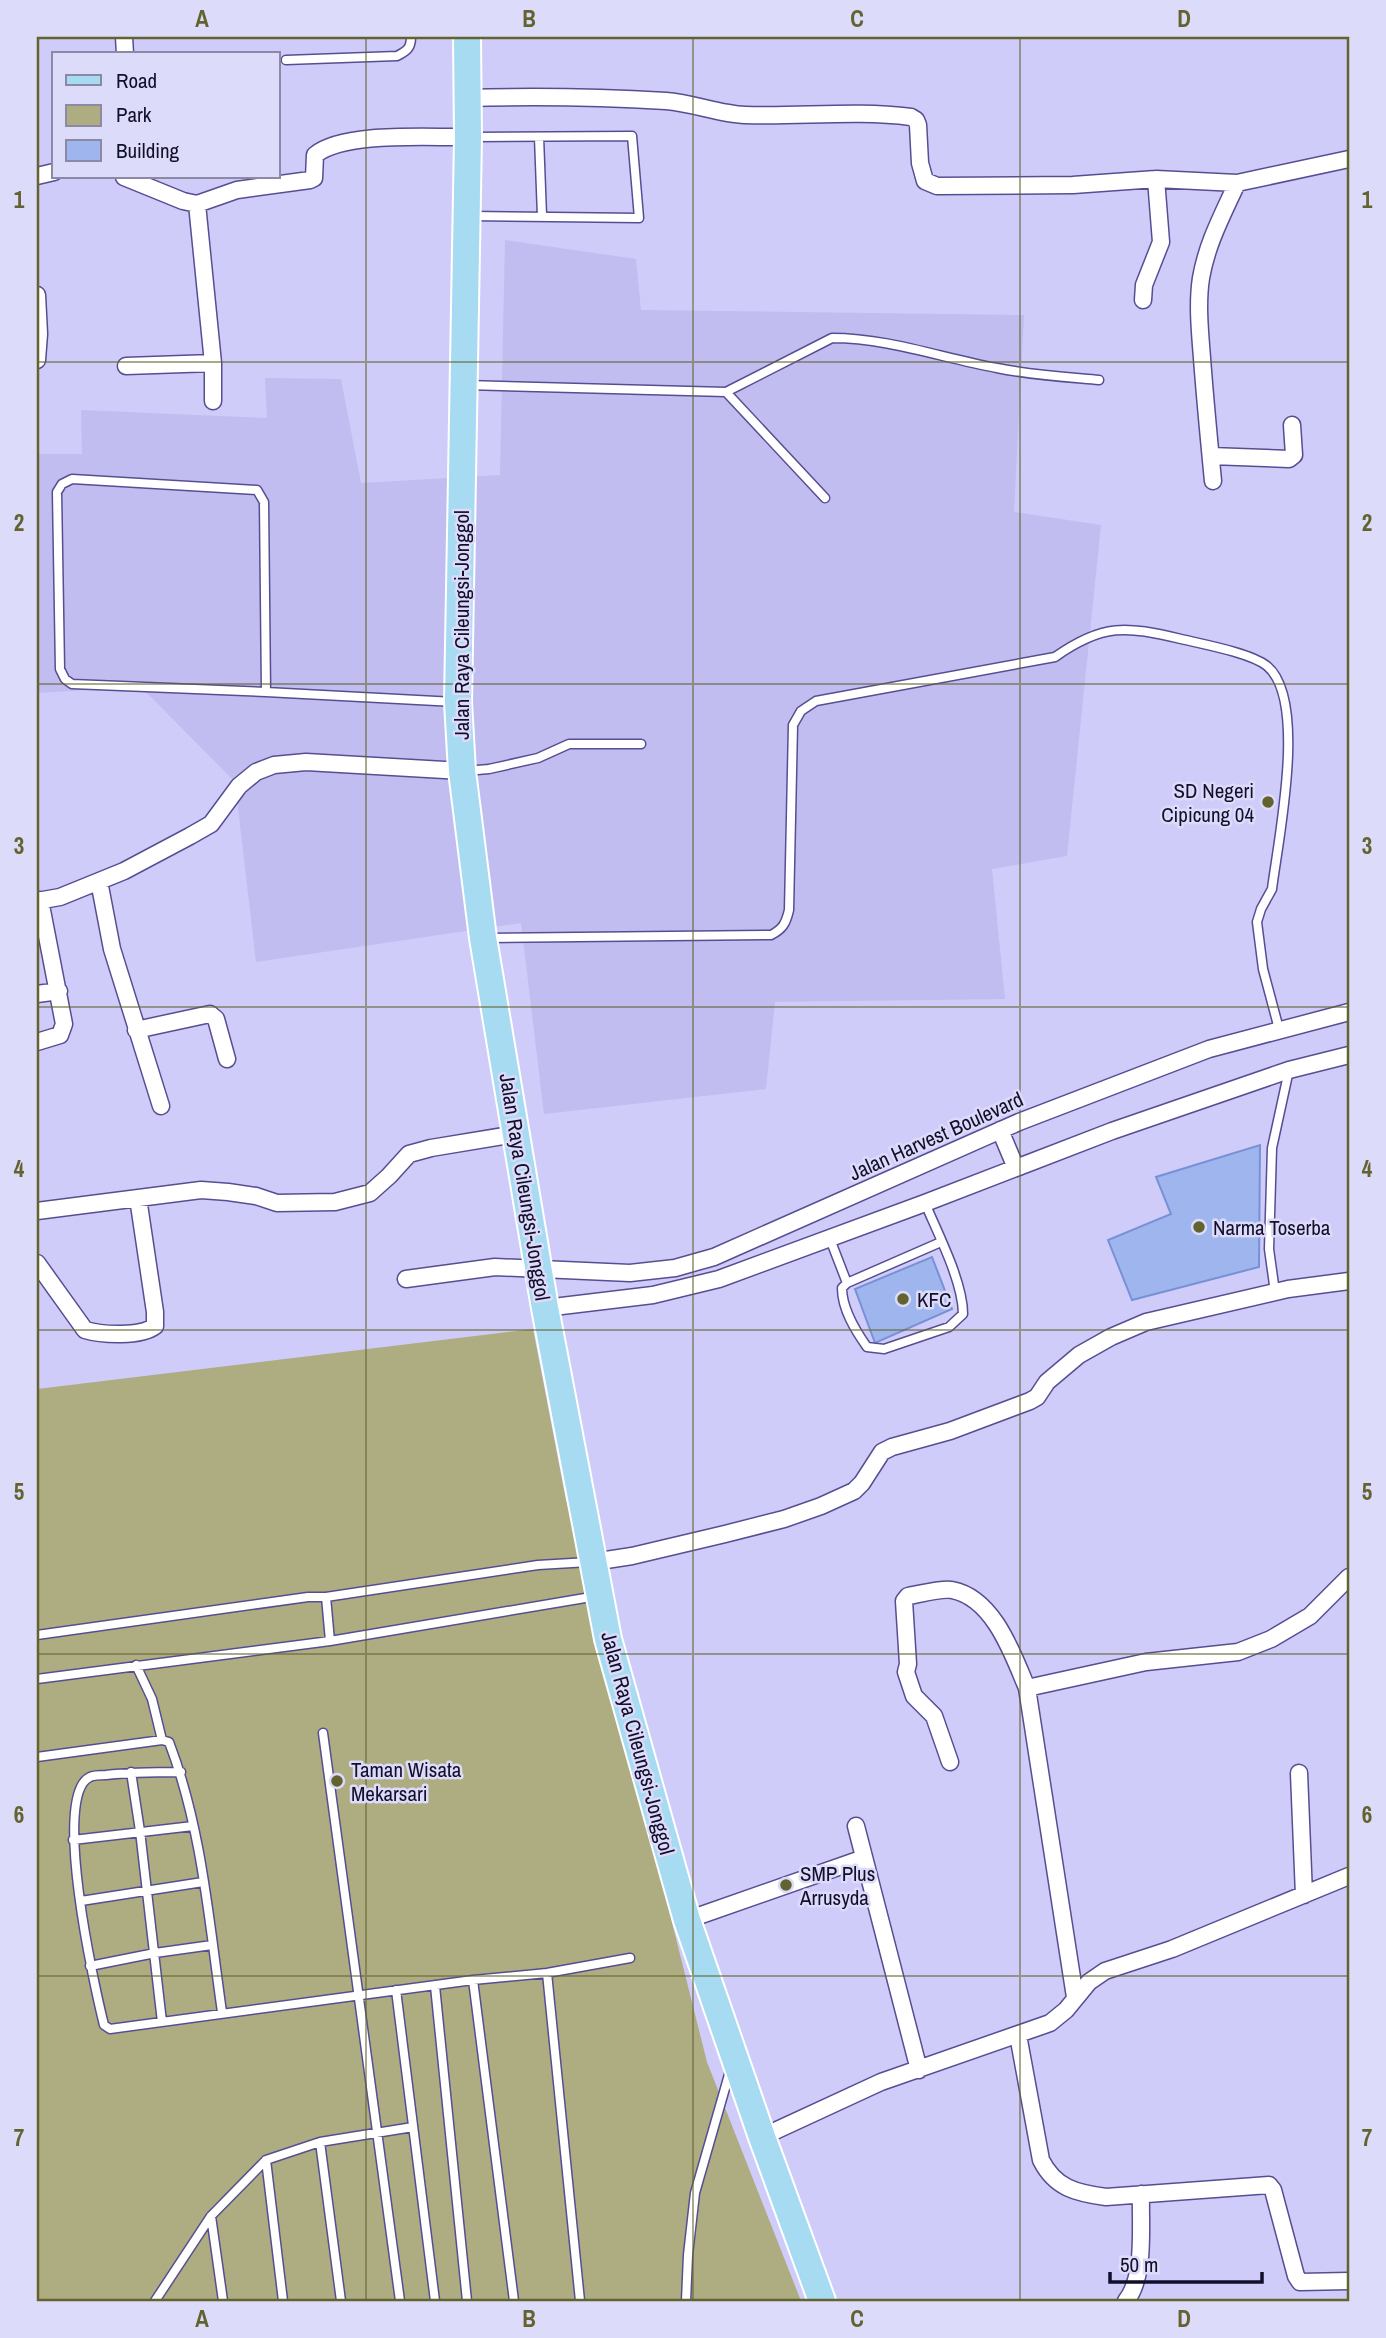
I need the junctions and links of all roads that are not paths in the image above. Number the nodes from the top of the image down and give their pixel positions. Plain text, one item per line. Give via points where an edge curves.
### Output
1 (411, 37) edge
2 (467, 37) edge
3 (286, 60) dead end
4 (468, 98) junction
5 (468, 137) junction
6 (539, 137) junction
7 (1349, 159) edge
8 (126, 178) edge
9 (1156, 179) junction
10 (1237, 183) junction
11 (197, 204) junction
12 (467, 216) junction
13 (542, 216) junction
14 (37, 295) edge
15 (1143, 300) dead end
16 (37, 360) edge
17 (213, 363) junction
18 (126, 366) dead end
19 (1100, 380) dead end
20 (463, 384) junction
21 (726, 392) junction
22 (213, 401) dead end
23 (1292, 425) dead end
24 (1211, 456) junction
25 (1213, 481) dead end
26 (824, 498) dead end
27 (266, 692) junction
28 (458, 702) junction
29 (641, 744) dead end
30 (462, 771) junction
31 (99, 881) junction
32 (38, 901) edge
33 (483, 938) junction
34 (59, 991) junction
35 (37, 995) edge
36 (1349, 1012) edge
37 (1279, 1029) junction
38 (136, 1030) junction
39 (37, 1042) edge
40 (1349, 1055) edge
41 (228, 1059) dead end
42 (1289, 1070) junction
43 (161, 1106) dead end
44 (1000, 1130) junction
45 (516, 1133) junction
46 (1016, 1168) junction
47 (138, 1198) junction
48 (925, 1203) junction
49 (37, 1211) edge
50 (830, 1239) junction
51 (941, 1242) junction
52 (37, 1263) edge
53 (538, 1268) junction
54 (406, 1279) dead end
55 (1349, 1281) edge
56 (847, 1283) junction
57 (1275, 1292) junction
58 (545, 1308) junction
59 (593, 1562) junction
60 (1349, 1577) edge
61 (600, 1596) junction
62 (326, 1597) junction
63 (37, 1635) edge
64 (330, 1641) junction
65 (136, 1665) junction
66 (37, 1679) edge
67 (1027, 1688) junction
68 (323, 1733) dead end
69 (162, 1740) junction
70 (37, 1757) edge
71 (950, 1762) dead end
72 (131, 1772) junction
73 (181, 1772) junction
74 (1299, 1773) dead end
75 (193, 1826) junction
76 (856, 1826) dead end
77 (140, 1831) junction
78 (73, 1839) junction
79 (864, 1858) junction
80 (1349, 1876) edge
81 (203, 1882) junction
82 (147, 1890) junction
83 (1304, 1895) junction
84 (81, 1901) junction
85 (687, 1920) junction
86 (212, 1945) junction
87 (155, 1953) junction
88 (630, 1958) dead end
89 (90, 1966) junction
90 (547, 1973) junction
91 (473, 1980) junction
92 (435, 1986) junction
93 (396, 1990) junction
94 (359, 1996) junction
95 (1075, 1997) junction
96 (222, 2012) junction
97 (162, 2022) junction
98 (1018, 2035) junction
99 (734, 2058) junction
100 (919, 2070) junction
101 (413, 2127) junction
102 (376, 2133) junction
103 (762, 2137) junction
104 (320, 2142) junction
105 (265, 2160) junction
106 (1141, 2194) junction
107 (211, 2216) junction
108 (1349, 2281) edge
109 (155, 2301) edge
110 (223, 2301) edge
111 (283, 2301) edge
112 (341, 2301) edge
113 (400, 2301) edge
114 (435, 2301) edge
115 (467, 2301) edge
116 (514, 2301) edge
117 (580, 2301) edge
118 (686, 2301) edge
119 (822, 2301) edge
120 (1126, 2301) edge

1 - 3 lane via 407,51 397,55
2 - 4 main road, Jalan Raya Cileungsi-Jonggol
4 - 5 main road, Jalan Raya Cileungsi-Jonggol
4 - 9 street via 577,96 668,101 742,115 911,117 918,125 921,173 930,184 1006,187
5 - 6 lane
5 - 11 street via 372,139 333,145 315,155 314,178 310,180 237,190
5 - 12 main road, Jalan Raya Cileungsi-Jonggol
6 - 13 lane
6 - 13 lane via 632,136 639,218
7 - 10 street
8 - 11 street
9 - 10 street
9 - 15 street via 1161,242
10 - 24 street via 1214,230 1201,278 1200,333
11 - 17 street
12 - 13 lane
12 - 20 main road, Jalan Raya Cileungsi-Jonggol
14 - 16 street
17 - 18 street
17 - 22 street
19 - 21 lane via 996,368 940,354 832,338
20 - 21 lane
20 - 28 main road, Jalan Raya Cileungsi-Jonggol
21 - 26 lane
23 - 24 street via 1294,455 1289,459
24 - 25 street
27 - 27 lane via 264,502 260,493 72,479 62,484 58,492 60,669 65,679 72,684
27 - 28 lane
28 - 30 main road, Jalan Raya Cileungsi-Jonggol
29 - 30 lane via 569,744 538,758
30 - 31 street via 306,762 274,765 239,786 211,824
30 - 33 main road, Jalan Raya Cileungsi-Jonggol
31 - 32 street
31 - 38 street via 112,949
32 - 34 street
33 - 37 lane via 771,935 786,923 789,910 793,725 801,711 816,701 1055,657 1103,631 1133,629 1236,652 1267,665 1280,683 1290,744 1272,889 1257,922 1263,969
33 - 45 main road, Jalan Raya Cileungsi-Jonggol
34 - 35 street
34 - 39 street via 63,1032
36 - 37 street, Jalan Harvest Boulevard
37 - 44 street, Jalan Harvest Boulevard via 1209,1049
38 - 41 street via 211,1014
38 - 43 street
40 - 42 street
42 - 46 street
42 - 57 lane via 1272,1147 1269,1249
44 - 46 street
44 - 53 street, Jalan Harvest Boulevard via 714,1257 675,1268 630,1273
45 - 47 street via 409,1154 370,1193 334,1202 277,1203 201,1190
45 - 53 main road, Jalan Raya Cileungsi-Jonggol
46 - 48 street
47 - 49 street
47 - 52 street via 155,1312 152,1329 141,1333 85,1331
48 - 50 street
48 - 51 lane
50 - 56 lane
50 - 58 street via 719,1279 653,1295
51 - 56 lane
51 - 56 lane via 963,1299 963,1314 949,1327 884,1349 867,1347 842,1297
53 - 54 street, Jalan Harvest Boulevard via 495,1267
53 - 58 main road, Jalan Raya Cileungsi-Jonggol
55 - 57 street
57 - 59 street via 1126,1330 1079,1355 1030,1401 883,1452 862,1483 845,1497 784,1519
58 - 59 main road, Jalan Raya Cileungsi-Jonggol
59 - 61 main road, Jalan Raya Cileungsi-Jonggol
59 - 62 lane via 538,1565
60 - 67 street via 1311,1616 1238,1652 1146,1662
61 - 64 lane
61 - 85 main road, Jalan Raya Cileungsi-Jonggol
62 - 63 lane
62 - 64 lane
64 - 65 lane
65 - 66 lane
65 - 69 lane via 152,1699
67 - 71 street via 995,1622 973,1600 952,1590 908,1596 904,1601 906,1672 914,1696 934,1716
67 - 95 street
68 - 94 lane
69 - 70 lane
69 - 73 lane via 169,1742
72 - 73 lane
72 - 77 lane
72 - 78 lane via 90,1777 82,1783
73 - 75 lane
74 - 83 street
75 - 77 lane
75 - 81 lane
76 - 79 street
77 - 78 lane
77 - 82 lane
78 - 84 lane
79 - 85 street
79 - 100 street
80 - 83 street
81 - 82 lane
81 - 86 lane
82 - 84 lane
82 - 87 lane
83 - 95 street via 1105,1971
84 - 89 lane
85 - 99 main road, Jalan Raya Cileungsi-Jonggol
86 - 87 lane
86 - 96 lane
87 - 89 lane
87 - 97 lane
88 - 90 lane
89 - 97 lane via 104,2025 115,2029
90 - 91 lane
90 - 117 lane
91 - 92 lane
91 - 116 lane
92 - 93 lane
92 - 115 lane
93 - 94 lane
93 - 101 lane
94 - 96 lane
94 - 102 lane
95 - 98 street via 1050,2023
96 - 97 lane
98 - 100 street
98 - 106 street via 1046,2171 1061,2185 1089,2194
99 - 103 main road, Jalan Raya Cileungsi-Jonggol
99 - 118 lane via 695,2193
100 - 103 street via 881,2082
101 - 102 lane
101 - 114 lane
102 - 104 lane
102 - 113 lane
103 - 119 main road, Jalan Raya Cileungsi-Jonggol
104 - 105 lane
104 - 112 lane
105 - 107 lane
105 - 111 lane
106 - 108 street via 1269,2185 1300,2281
106 - 120 street via 1139,2270
107 - 109 lane
107 - 110 lane

